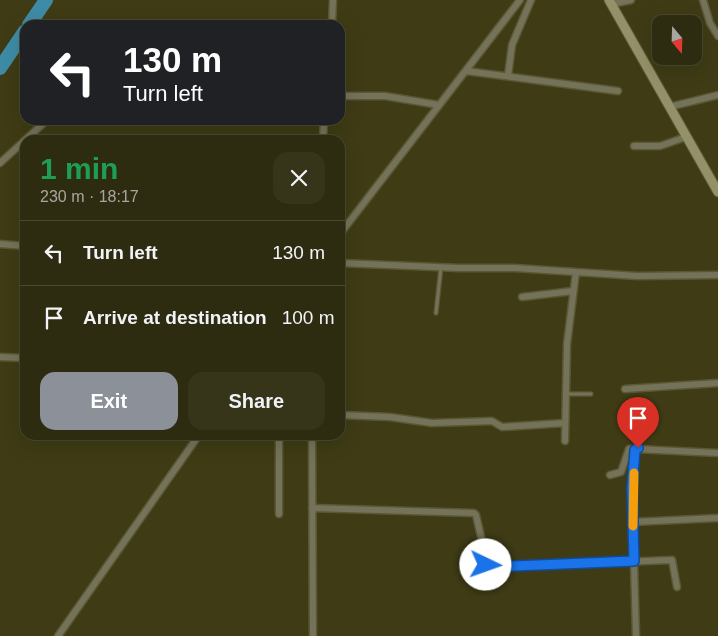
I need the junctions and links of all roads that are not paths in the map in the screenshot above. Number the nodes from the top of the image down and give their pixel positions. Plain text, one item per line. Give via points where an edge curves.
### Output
1 (333, 0) edge
2 (520, 0) edge
3 (531, 0) edge
4 (631, 0) edge
5 (702, 0) edge
6 (611, 2) edge
7 (332, 20) edge
8 (718, 36) edge
9 (466, 71) junction
10 (508, 76) junction
11 (618, 91) dead end
12 (718, 95) edge
13 (345, 96) edge
14 (439, 105) junction
15 (669, 107) junction
16 (42, 125) edge
17 (31, 135) edge
18 (686, 137) junction
19 (20, 145) edge
20 (634, 146) dead end
21 (0, 163) edge
22 (718, 192) edge
23 (345, 227) edge
24 (0, 244) edge
25 (20, 246) edge
26 (345, 263) edge
27 (441, 267) junction
28 (576, 272) junction
29 (718, 275) edge
30 (573, 291) junction
31 (522, 297) dead end
32 (436, 313) dead end
33 (0, 357) edge
34 (20, 358) edge
35 (718, 383) edge
36 (625, 389) dead end
37 (565, 394) junction
38 (592, 394) dead end
39 (345, 415) edge
40 (565, 423) junction
41 (195, 440) edge
42 (279, 440) edge
43 (312, 440) edge
44 (564, 441) dead end
45 (636, 449) junction
46 (718, 453) edge
47 (610, 475) dead end
48 (312, 508) junction
49 (279, 514) dead end
50 (718, 518) edge
51 (633, 522) junction
52 (634, 561) junction
53 (677, 587) dead end
54 (58, 636) edge
55 (313, 636) edge
56 (636, 636) edge

1 - 7 street
2 - 9 street
3 - 10 street via 512,45
4 - 6 street
5 - 8 street
6 - 15 street
9 - 10 street
9 - 14 street
10 - 11 street
12 - 15 street
13 - 14 street via 386,96
14 - 23 street
15 - 18 street
16 - 17 street
18 - 20 street via 660,146
18 - 22 street
19 - 21 street
24 - 25 street
26 - 27 street
27 - 28 street
27 - 32 lane
28 - 29 street via 637,276
28 - 30 street
30 - 31 street
30 - 37 street via 566,344
33 - 34 street
35 - 36 street
37 - 38 lane
37 - 40 street
39 - 40 street via 432,423 492,421 502,427
40 - 44 street
41 - 54 street
42 - 49 street
43 - 48 street
45 - 46 street
45 - 47 street via 629,449 621,472
45 - 51 street
48 - 52 street via 474,513 486,565 490,567
48 - 55 street
50 - 51 street
51 - 52 street
52 - 53 street via 672,560
52 - 56 street

